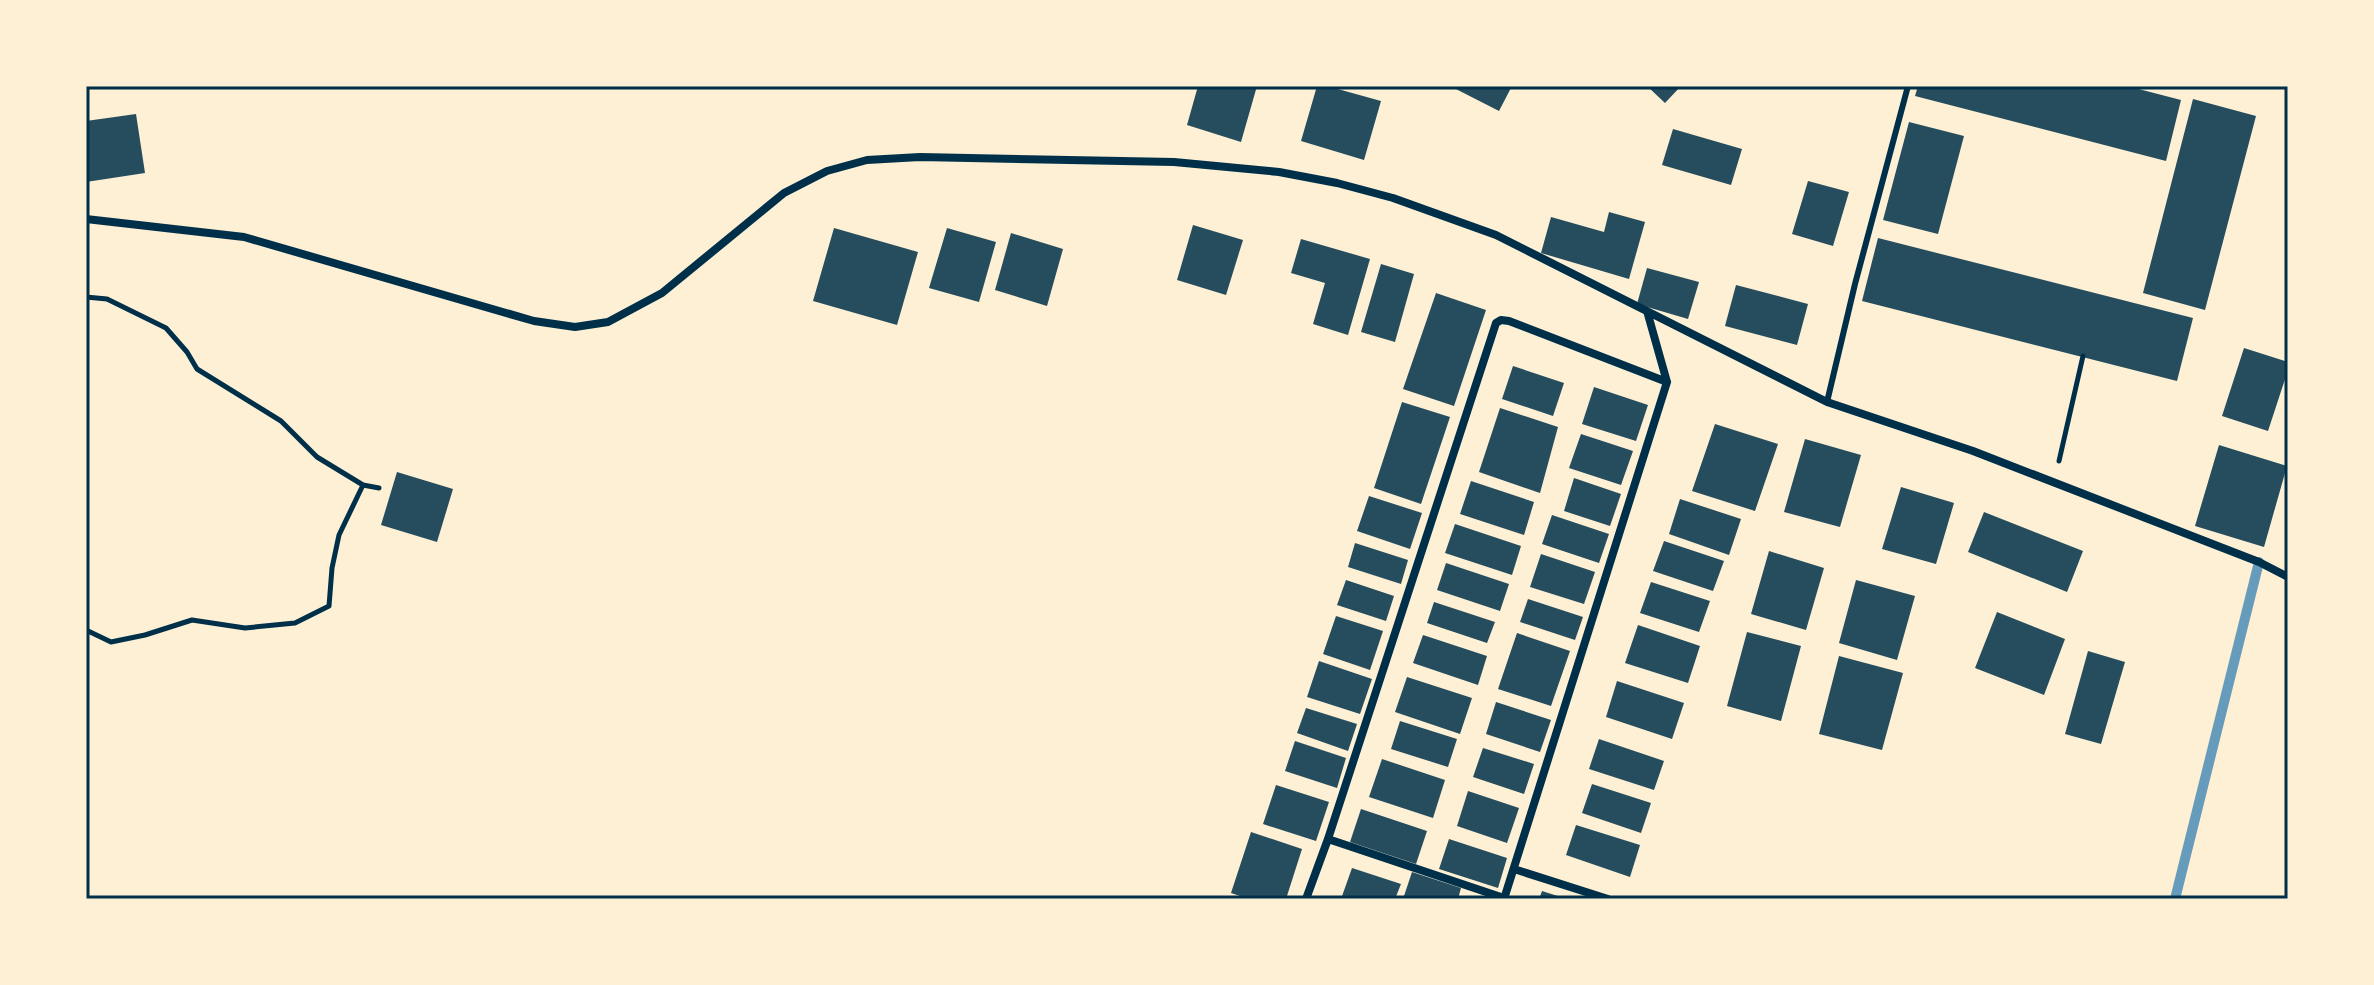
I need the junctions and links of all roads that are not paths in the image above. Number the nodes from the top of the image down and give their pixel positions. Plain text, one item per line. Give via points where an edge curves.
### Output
1 (1908, 86) edge
2 (86, 219) edge
3 (1647, 311) junction
4 (1667, 382) junction
5 (1827, 402) junction
6 (2288, 577) edge
7 (1328, 839) junction
8 (1514, 869) junction
9 (1504, 898) edge
10 (1306, 899) edge
11 (1608, 899) edge

1 - 5 lane
2 - 3 street via 244,237 534,321 575,327 608,322 662,293 784,193 827,171 867,160 920,157 1174,162 1279,172 1393,198 1496,235
3 - 4 street
3 - 5 street
4 - 7 street via 1509,321 1496,323
4 - 8 street
5 - 6 street via 1973,451
7 - 9 street
7 - 10 street
8 - 9 street
8 - 11 street

